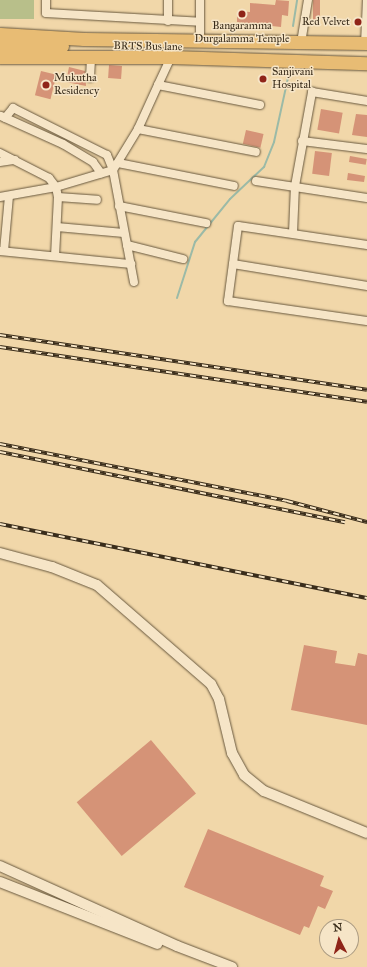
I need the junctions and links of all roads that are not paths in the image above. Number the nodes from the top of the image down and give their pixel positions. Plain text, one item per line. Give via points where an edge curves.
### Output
1 (46, 0) edge
2 (168, 0) edge
3 (200, 0) edge
4 (308, 0) edge
5 (367, 0) edge
6 (168, 20) junction
7 (200, 22) junction
8 (0, 34) edge
9 (200, 42) junction
10 (301, 43) junction
11 (0, 46) edge
12 (366, 46) edge
13 (0, 57) edge
14 (92, 57) junction
15 (171, 57) junction
16 (367, 63) edge
17 (90, 78) dead end
18 (158, 85) junction
19 (367, 101) edge
20 (260, 105) dead end
21 (6, 114) edge
22 (138, 129) junction
23 (302, 141) junction
24 (367, 149) edge
25 (256, 152) dead end
26 (0, 153) edge
27 (15, 160) junction
28 (0, 162) edge
29 (109, 170) junction
30 (256, 181) dead end
31 (234, 186) dead end
32 (295, 186) junction
33 (56, 188) junction
34 (9, 196) junction
35 (58, 197) junction
36 (0, 198) edge
37 (367, 198) edge
38 (97, 200) dead end
39 (119, 206) junction
40 (206, 224) dead end
41 (57, 227) junction
42 (122, 233) junction
43 (293, 233) junction
44 (127, 245) junction
45 (367, 245) edge
46 (2, 251) edge
47 (54, 256) junction
48 (183, 259) dead end
49 (127, 263) junction
50 (233, 264) junction
51 (134, 282) dead end
52 (367, 286) edge
53 (367, 321) edge
54 (0, 553) edge
55 (367, 833) edge
56 (0, 866) edge
57 (0, 882) edge
58 (210, 967) edge
59 (232, 967) edge

1 - 6 street via 46,13
2 - 6 street
3 - 7 street
4 - 10 street
5 - 12 street
6 - 7 street
7 - 9 street
8 - 9 main road
9 - 10 main road
10 - 12 main road
11 - 12 main road, BRTS Bus lane
13 - 14 main road
14 - 15 main road
14 - 17 street
15 - 16 main road
15 - 18 street
18 - 20 street
18 - 22 street
19 - 23 street via 313,91
21 - 29 street
21 - 29 street via 13,108 96,148 107,155
22 - 25 street
22 - 29 street
23 - 24 street
23 - 32 street
26 - 27 street
27 - 28 street
27 - 33 street via 49,178
29 - 31 street
29 - 33 street
29 - 39 street
30 - 32 street
32 - 37 street
32 - 43 street
33 - 34 street
33 - 35 street
34 - 36 street
34 - 46 street
35 - 38 street
35 - 41 street
39 - 40 street
39 - 42 street
41 - 42 street
41 - 47 street
42 - 44 street
43 - 45 street
43 - 50 street via 238,226
44 - 48 street
44 - 49 street
46 - 47 street
47 - 49 street
49 - 51 street
50 - 52 street
50 - 53 street via 228,301
54 - 55 street via 52,567 97,585 211,684 219,699 232,753 244,775 264,791
56 - 59 street via 177,946
57 - 58 street via 111,924

